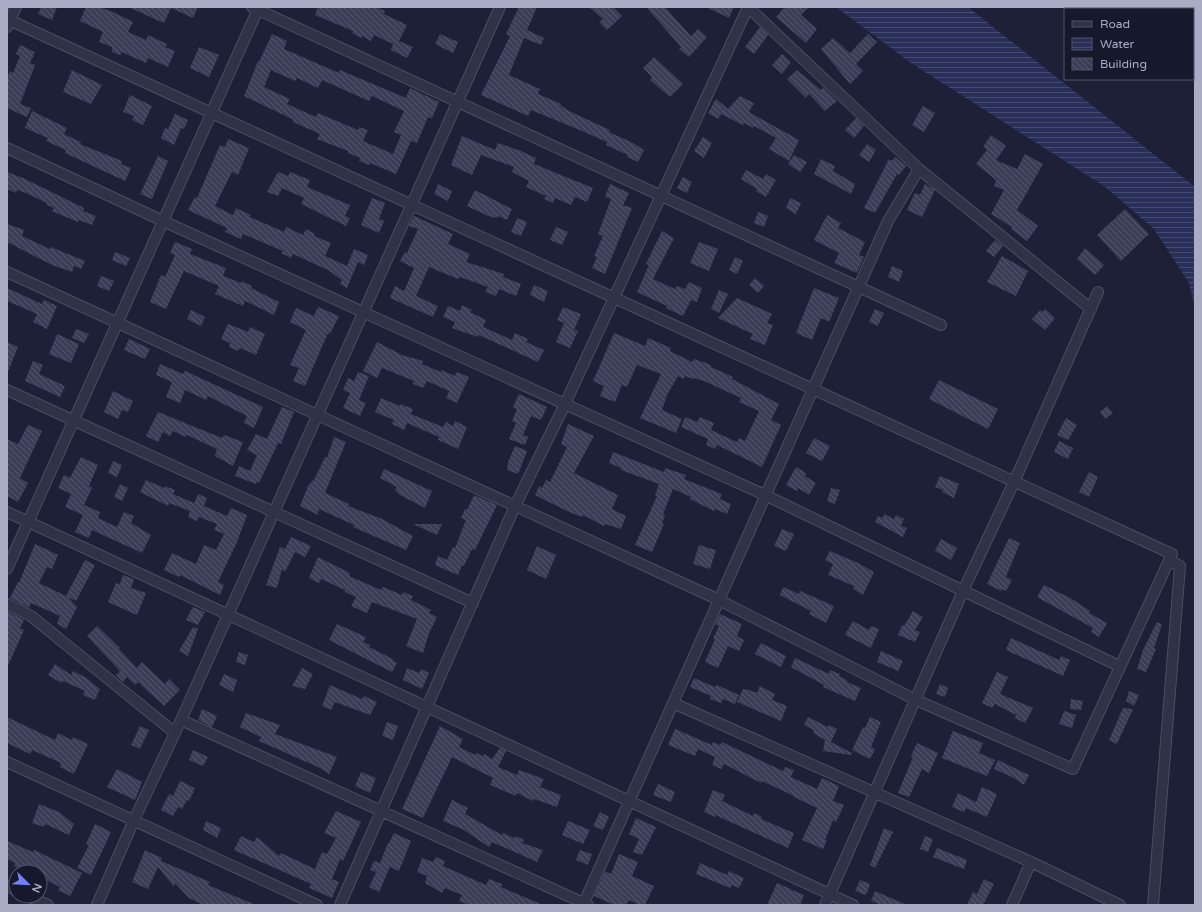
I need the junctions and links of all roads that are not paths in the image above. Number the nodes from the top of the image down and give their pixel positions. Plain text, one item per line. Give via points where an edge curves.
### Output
1 (16, 7) edge
2 (500, 7) edge
3 (748, 7) edge
4 (256, 8) edge
5 (8, 22) edge
6 (458, 102) junction
7 (212, 113) junction
8 (7, 148) edge
9 (919, 169) junction
10 (661, 195) junction
11 (412, 205) junction
12 (163, 221) junction
13 (7, 272) edge
14 (859, 287) junction
15 (1098, 292) dead end
16 (614, 297) junction
17 (1090, 309) junction
18 (364, 313) junction
19 (117, 323) junction
20 (941, 325) dead end
21 (813, 389) junction
22 (7, 390) edge
23 (565, 404) junction
24 (318, 415) junction
25 (74, 421) junction
26 (1014, 482) junction
27 (766, 496) junction
28 (515, 506) junction
29 (7, 512) edge
30 (274, 512) junction
31 (28, 522) junction
32 (1169, 560) junction
33 (7, 569) edge
34 (963, 591) junction
35 (719, 600) junction
36 (472, 603) junction
37 (7, 604) edge
38 (229, 615) junction
39 (1119, 666) junction
40 (916, 700) junction
41 (673, 703) junction
42 (427, 707) junction
43 (181, 720) junction
44 (176, 733) junction
45 (7, 762) edge
46 (875, 793) junction
47 (629, 801) junction
48 (381, 811) junction
49 (134, 820) junction
50 (1031, 862) junction
51 (830, 894) junction
52 (585, 904) edge
53 (97, 905) edge
54 (317, 905) edge
55 (340, 905) edge
56 (825, 905) edge
57 (853, 905) edge
58 (1012, 905) edge
59 (1120, 905) edge
60 (1153, 905) edge

1 - 5 street
2 - 6 street
3 - 9 street
3 - 10 street
4 - 6 street
4 - 7 street
5 - 7 street
6 - 10 street
6 - 11 street
7 - 11 street
7 - 12 street
8 - 12 street
9 - 14 street via 888,221
9 - 17 street
10 - 14 street
10 - 16 street
11 - 16 street
11 - 18 street
12 - 18 street
12 - 19 street
13 - 19 street
14 - 20 street
14 - 21 street
15 - 17 street
16 - 21 street
16 - 23 street
17 - 26 street
18 - 23 street
18 - 24 street
19 - 24 street
19 - 25 street
21 - 26 street
21 - 27 street
22 - 25 street
23 - 27 street
23 - 28 street
24 - 28 street
24 - 30 street
25 - 30 street
25 - 31 street
26 - 32 street via 1172,554
26 - 34 street
27 - 34 street
27 - 35 street
28 - 35 street
28 - 36 street
29 - 31 street
30 - 36 street
30 - 38 street
31 - 33 street
31 - 38 street
32 - 39 street
32 - 60 street via 1180,566
34 - 39 street
34 - 40 street
35 - 40 street
35 - 41 street
36 - 42 street
37 - 44 street via 30,616
38 - 42 street
38 - 43 street
39 - 40 street via 1073,769
40 - 46 street
41 - 46 street
41 - 47 street
42 - 47 street
42 - 48 street
43 - 44 street
43 - 48 street
44 - 49 street
45 - 49 street
46 - 50 street
46 - 51 street
47 - 51 street
47 - 52 street
48 - 52 street
48 - 55 street
49 - 53 street
49 - 54 street
50 - 58 street
50 - 59 street
51 - 56 street
51 - 57 street

